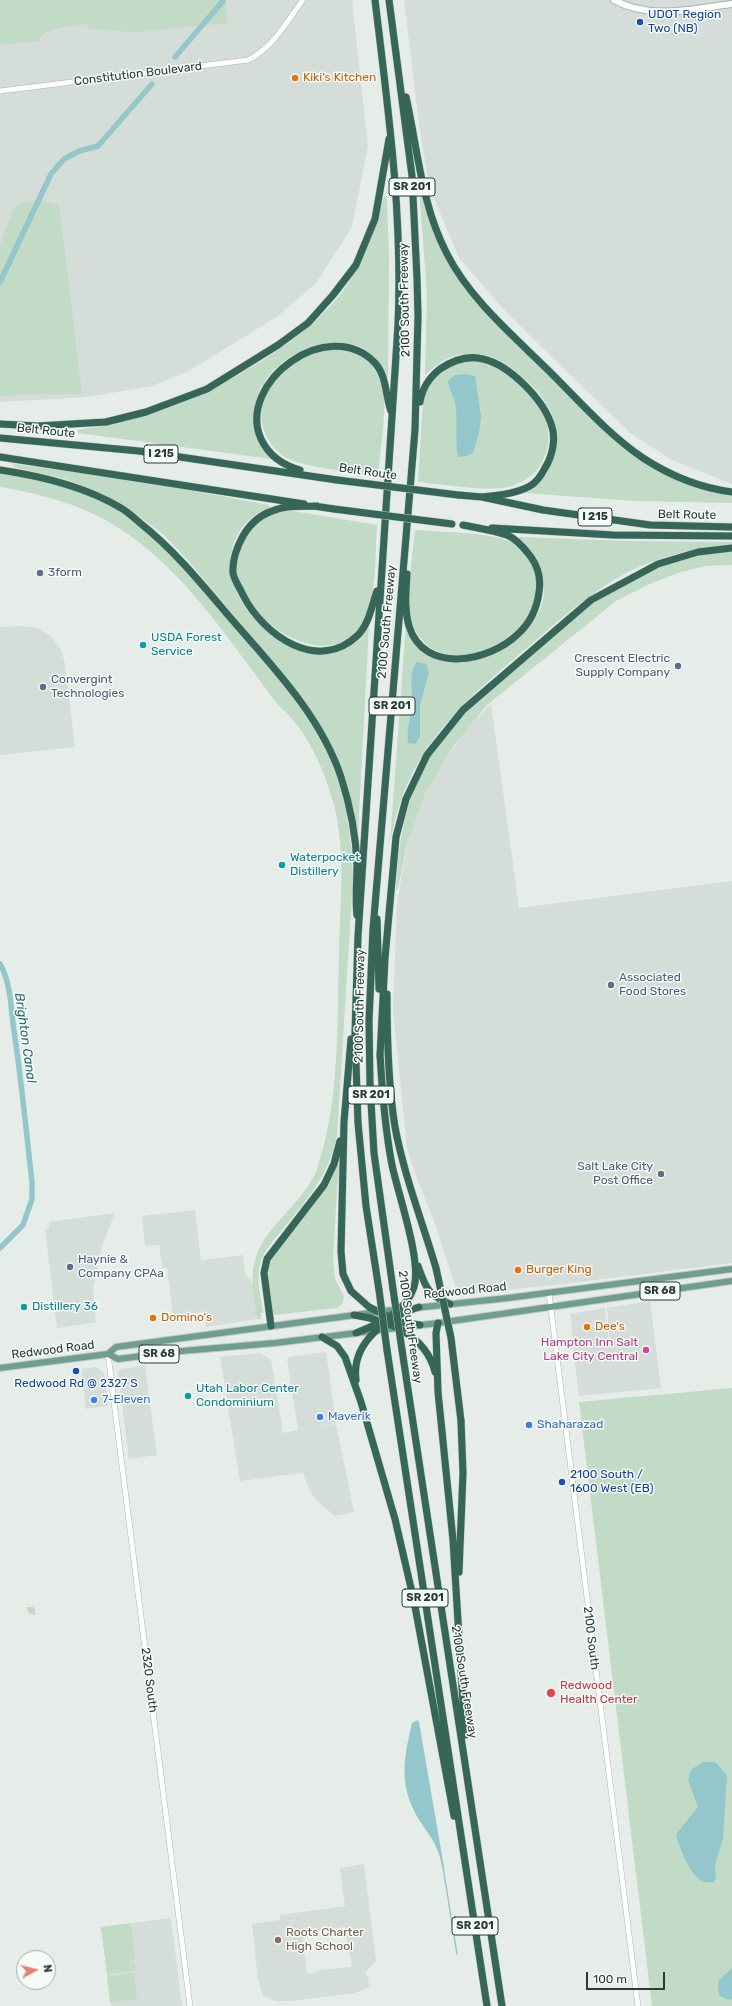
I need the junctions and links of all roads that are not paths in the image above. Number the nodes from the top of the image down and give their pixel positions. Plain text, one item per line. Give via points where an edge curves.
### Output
1 (303, 0) edge
2 (375, 0) edge
3 (389, 0) edge
4 (614, 0) edge
5 (732, 4) edge
6 (398, 59) junction
7 (0, 91) edge
8 (390, 129) junction
9 (392, 412) junction
10 (0, 424) edge
11 (415, 430) junction
12 (0, 438) edge
13 (0, 457) edge
14 (0, 470) edge
15 (321, 477) junction
16 (732, 492) edge
17 (482, 498) junction
18 (318, 506) junction
19 (408, 514) junction
20 (463, 525) junction
21 (732, 527) edge
22 (732, 536) edge
23 (732, 548) edge
24 (381, 578) junction
25 (375, 899) junction
26 (358, 936) junction
27 (387, 942) junction
28 (356, 987) junction
29 (380, 1057) junction
30 (344, 1122) junction
31 (412, 1246) junction
32 (732, 1269) edge
33 (732, 1281) edge
34 (549, 1293) junction
35 (450, 1304) junction
36 (419, 1307) junction
37 (551, 1307) junction
38 (399, 1309) junction
39 (377, 1312) junction
40 (354, 1315) junction
41 (387, 1320) junction
42 (438, 1323) junction
43 (420, 1325) junction
44 (271, 1326) junction
45 (399, 1328) junction
46 (377, 1330) junction
47 (356, 1333) junction
48 (322, 1337) junction
49 (108, 1354) junction
50 (0, 1368) edge
51 (438, 1392) junction
52 (361, 1402) junction
53 (457, 1608) junction
54 (466, 1766) junction
55 (463, 1846) junction
56 (190, 2006) edge
57 (487, 2006) edge
58 (502, 2006) edge
59 (638, 2006) edge

1 - 7 street, Constitution Boulevard via 263,52 248,60
2 - 8 highway, 2100 South Freeway / SR 201
3 - 6 highway, 2100 South Freeway / SR 201
4 - 5 main road via 636,10 661,12
6 - 11 highway, 2100 South Freeway / SR 201 via 412,176 418,278
6 - 16 highway via 426,198 437,233 464,282 485,307 611,433 632,450 680,477 708,489
8 - 9 highway, 2100 South Freeway / SR 201 via 397,191 400,257
8 - 10 highway via 375,219 356,265 308,323 278,345 207,389 146,412 106,422 37,426
9 - 15 highway via 381,371 362,352 348,347 325,346 308,352 277,373 260,400 256,416 258,432 264,446 276,459 292,468
9 - 24 highway, 2100 South Freeway / SR 201
11 - 17 highway via 421,395 436,373 450,363 483,358 500,366 533,393 546,412 552,427 554,438 549,462 538,480 530,486
11 - 19 highway, 2100 South Freeway / SR 201
12 - 15 highway, Belt Route / I 215 via 139,451
13 - 18 highway, Belt Route / I 215
14 - 26 highway via 55,480 121,508 158,537 188,567 296,696 330,750 351,811 357,865 355,897
15 - 17 highway, Belt Route / I 215, bridge
17 - 21 highway, Belt Route / I 215 via 650,526
18 - 20 highway, Belt Route / I 215, bridge
18 - 24 highway via 290,507 269,512 248,527 236,550 233,574 258,619 271,631 301,648 323,652 336,649 358,635
19 - 20 highway via 406,609 410,627 426,650 442,658 478,656 505,644 518,635 526,625 538,601 539,576 534,562 519,542 508,535
19 - 25 highway, 2100 South Freeway / SR 201
20 - 22 highway, Belt Route / I 215 via 613,536
23 - 27 highway via 698,552 658,564 591,600 463,710 427,755 406,799 396,837
24 - 26 highway, 2100 South Freeway / SR 201
25 - 29 highway via 379,941
25 - 54 highway, 2100 South Freeway / SR 201, bridge via 369,1022 374,1153
26 - 28 highway, 2100 South Freeway / SR 201
27 - 29 highway
27 - 53 highway, bridge via 388,1040 392,1101 401,1152 444,1298 452,1338 461,1422 463,1473
28 - 30 highway
28 - 55 highway, 2100 South Freeway / SR 201, bridge via 358,1130 366,1206
29 - 31 highway via 390,1150
30 - 39 highway via 342,1269 351,1291
30 - 44 highway via 334,1164 324,1185 267,1258 264,1273
31 - 35 highway via 428,1292
31 - 38 highway via 415,1282 410,1295
32 - 34 main road, Redwood Road / SR 68
33 - 37 main road, Redwood Road / SR 68
34 - 35 main road, Redwood Road / SR 68
34 - 37 street, 2100 South
35 - 36 main road, Redwood Road / SR 68
36 - 38 main road, Redwood Road / SR 68
36 - 41 highway
37 - 42 main road, Redwood Road / SR 68
37 - 59 street, 2100 South
38 - 39 main road, Redwood Road / SR 68
38 - 41 highway
39 - 40 main road, Redwood Road / SR 68
39 - 41 highway
40 - 41 highway
40 - 44 main road, Redwood Road / SR 68
41 - 43 highway
41 - 45 highway
41 - 46 highway
41 - 47 highway
42 - 43 main road, Redwood Road / SR 68
42 - 51 highway
43 - 45 main road, Redwood Road / SR 68
44 - 49 main road, Redwood Road / SR 68 via 116,1347
45 - 46 main road, Redwood Road / SR 68
45 - 51 highway via 417,1341 427,1353 434,1368
46 - 47 main road, Redwood Road / SR 68
46 - 52 highway via 365,1343 356,1360 355,1372
47 - 48 main road, Redwood Road / SR 68
48 - 49 main road, Redwood Road / SR 68 via 118,1359
48 - 52 highway via 336,1344 344,1354
49 - 50 main road, Redwood Road / SR 68
49 - 56 street, 2320 South
51 - 53 highway
52 - 55 highway via 406,1562 454,1814
53 - 54 highway
54 - 58 highway, 2100 South Freeway / SR 201
55 - 57 highway, 2100 South Freeway / SR 201

